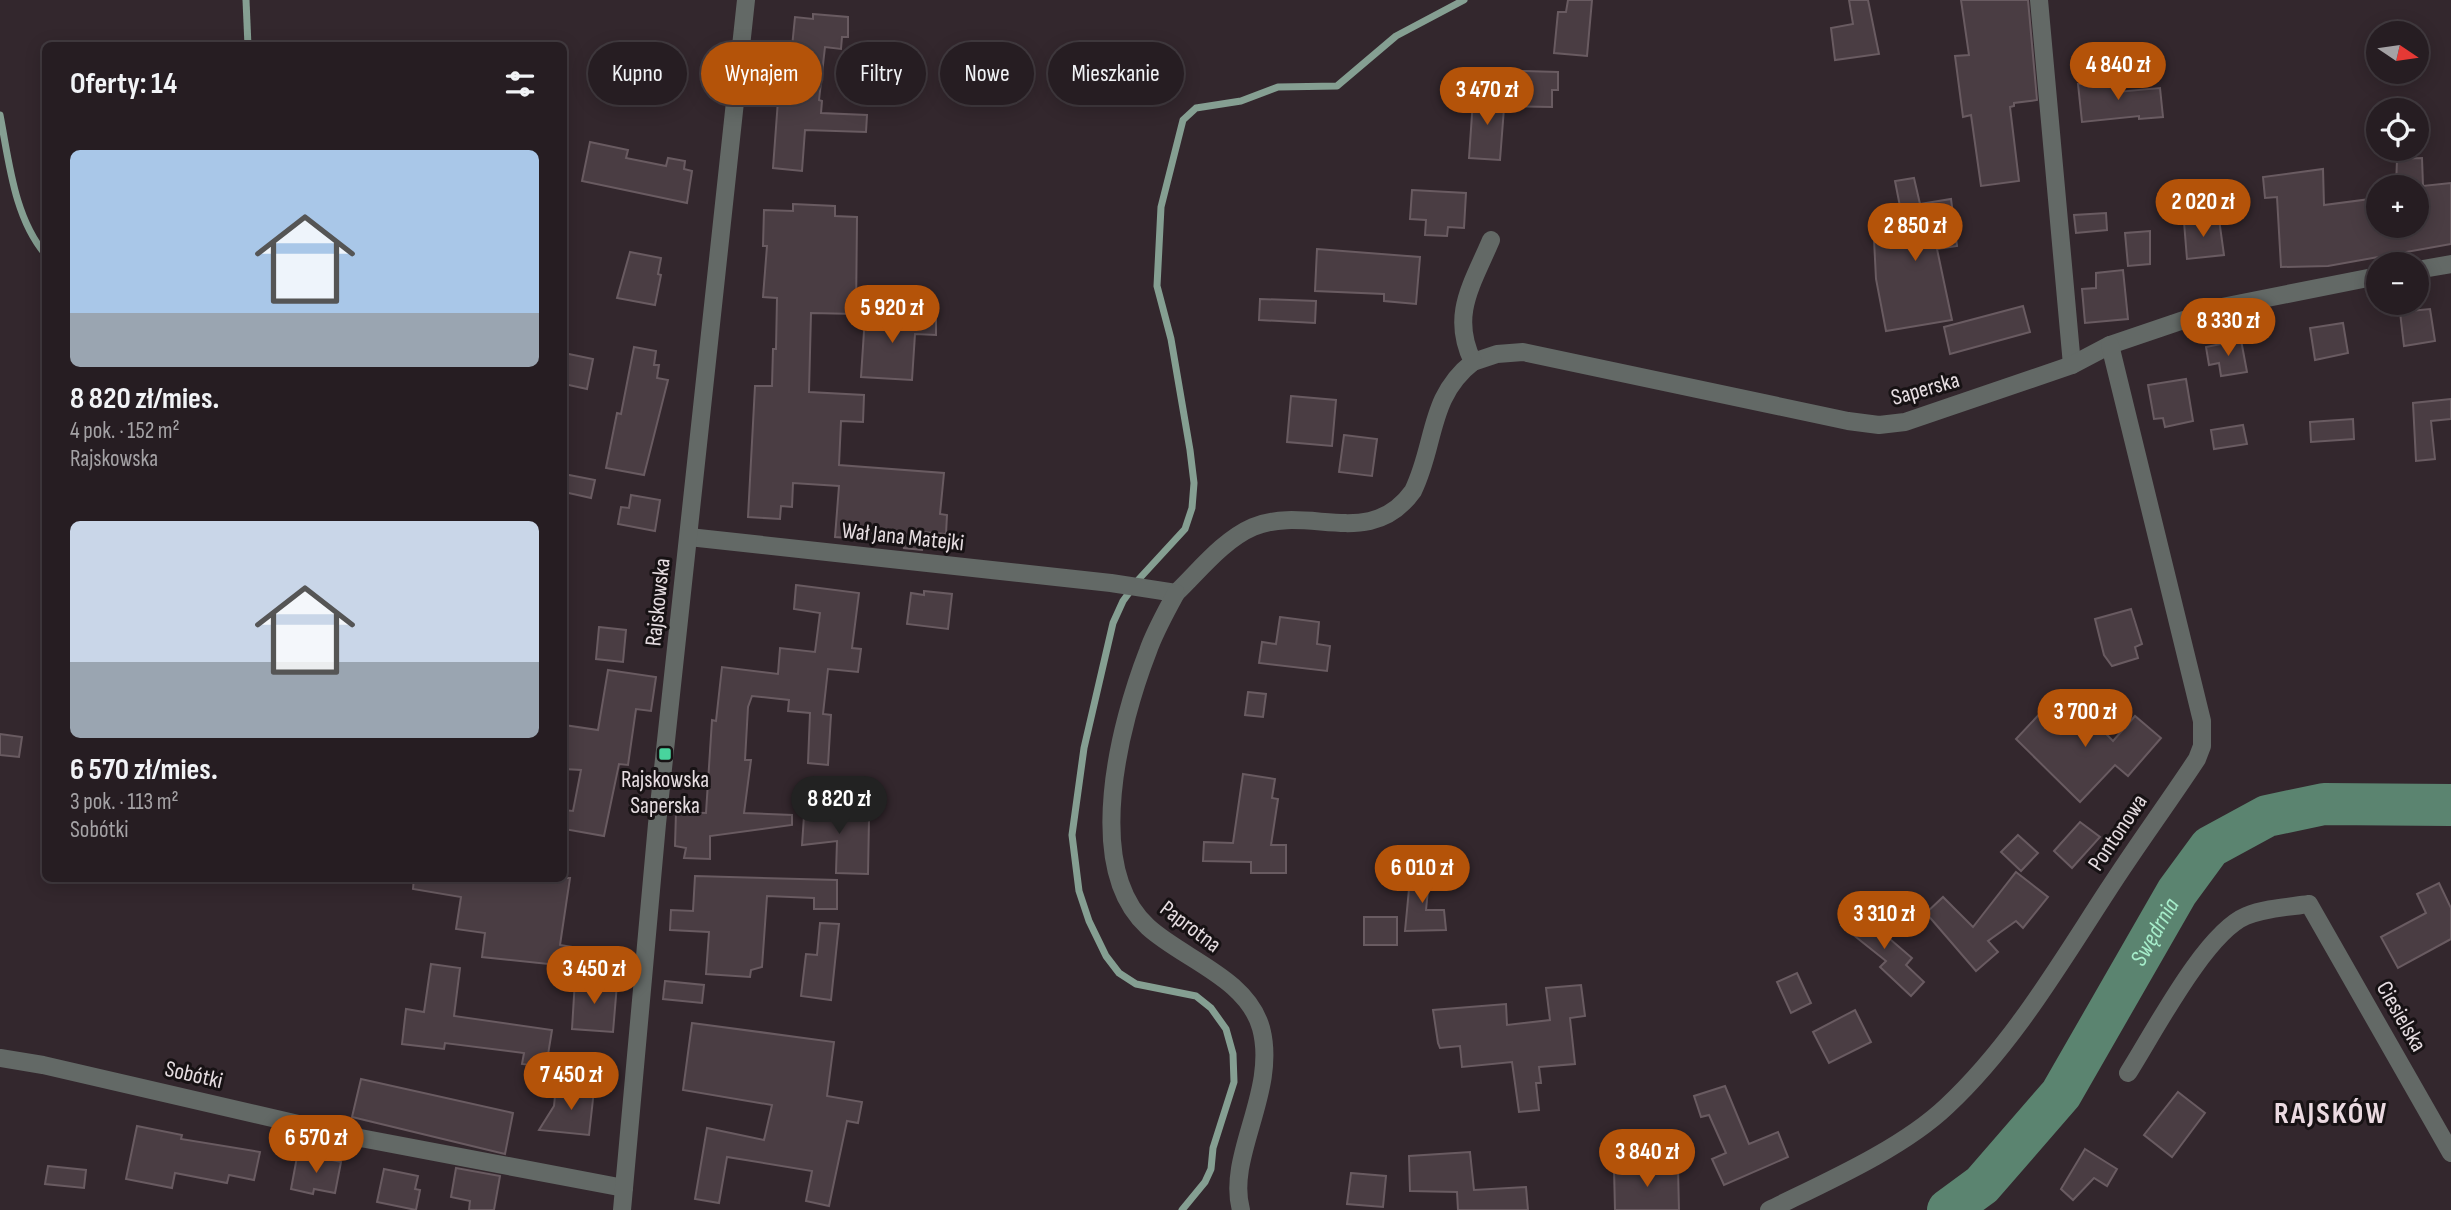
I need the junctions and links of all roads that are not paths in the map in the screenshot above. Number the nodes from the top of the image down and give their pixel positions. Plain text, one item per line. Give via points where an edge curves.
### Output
1 (746, 0) edge
2 (2039, 0) edge
3 (1491, 240) dead end
4 (2451, 264) edge
5 (2429, 268) edge
6 (2366, 278) edge
7 (2110, 345) junction
8 (1473, 362) junction
9 (2072, 365) junction
10 (689, 537) junction
11 (1176, 593) junction
12 (0, 1058) edge
13 (2127, 1073) dead end
14 (2451, 1153) edge
15 (624, 1188) junction
16 (622, 1210) edge
17 (1241, 1210) edge
18 (1769, 1210) edge

1 - 10 street, Rajskowska
2 - 9 street
3 - 8 street via 1461,322 1463,342
4 - 5 street
6 - 7 street, Saperska via 2222,307
7 - 9 street, Saperska
7 - 18 street, Pontonowa via 2202,720 2197,759 2035,1003 1946,1108 1894,1144
8 - 9 street, Saperska via 1523,352 1879,425 1931,415
8 - 11 street via 1443,395 1420,477 1404,504 1379,520 1351,524 1275,520 1253,528 1232,540
10 - 11 street, Wał Jana Matejki
10 - 15 street, Rajskowska
11 - 17 street, Paprotna via 1129,703 1115,772 1112,839 1116,875 1128,905 1149,928 1226,982 1247,1003 1260,1027 1265,1057 1262,1090 1240,1176
12 - 15 street, Sobótki via 350,1136
13 - 14 street, Ciesielska via 2223,933 2245,916 2309,904
15 - 16 street, Rajskowska

